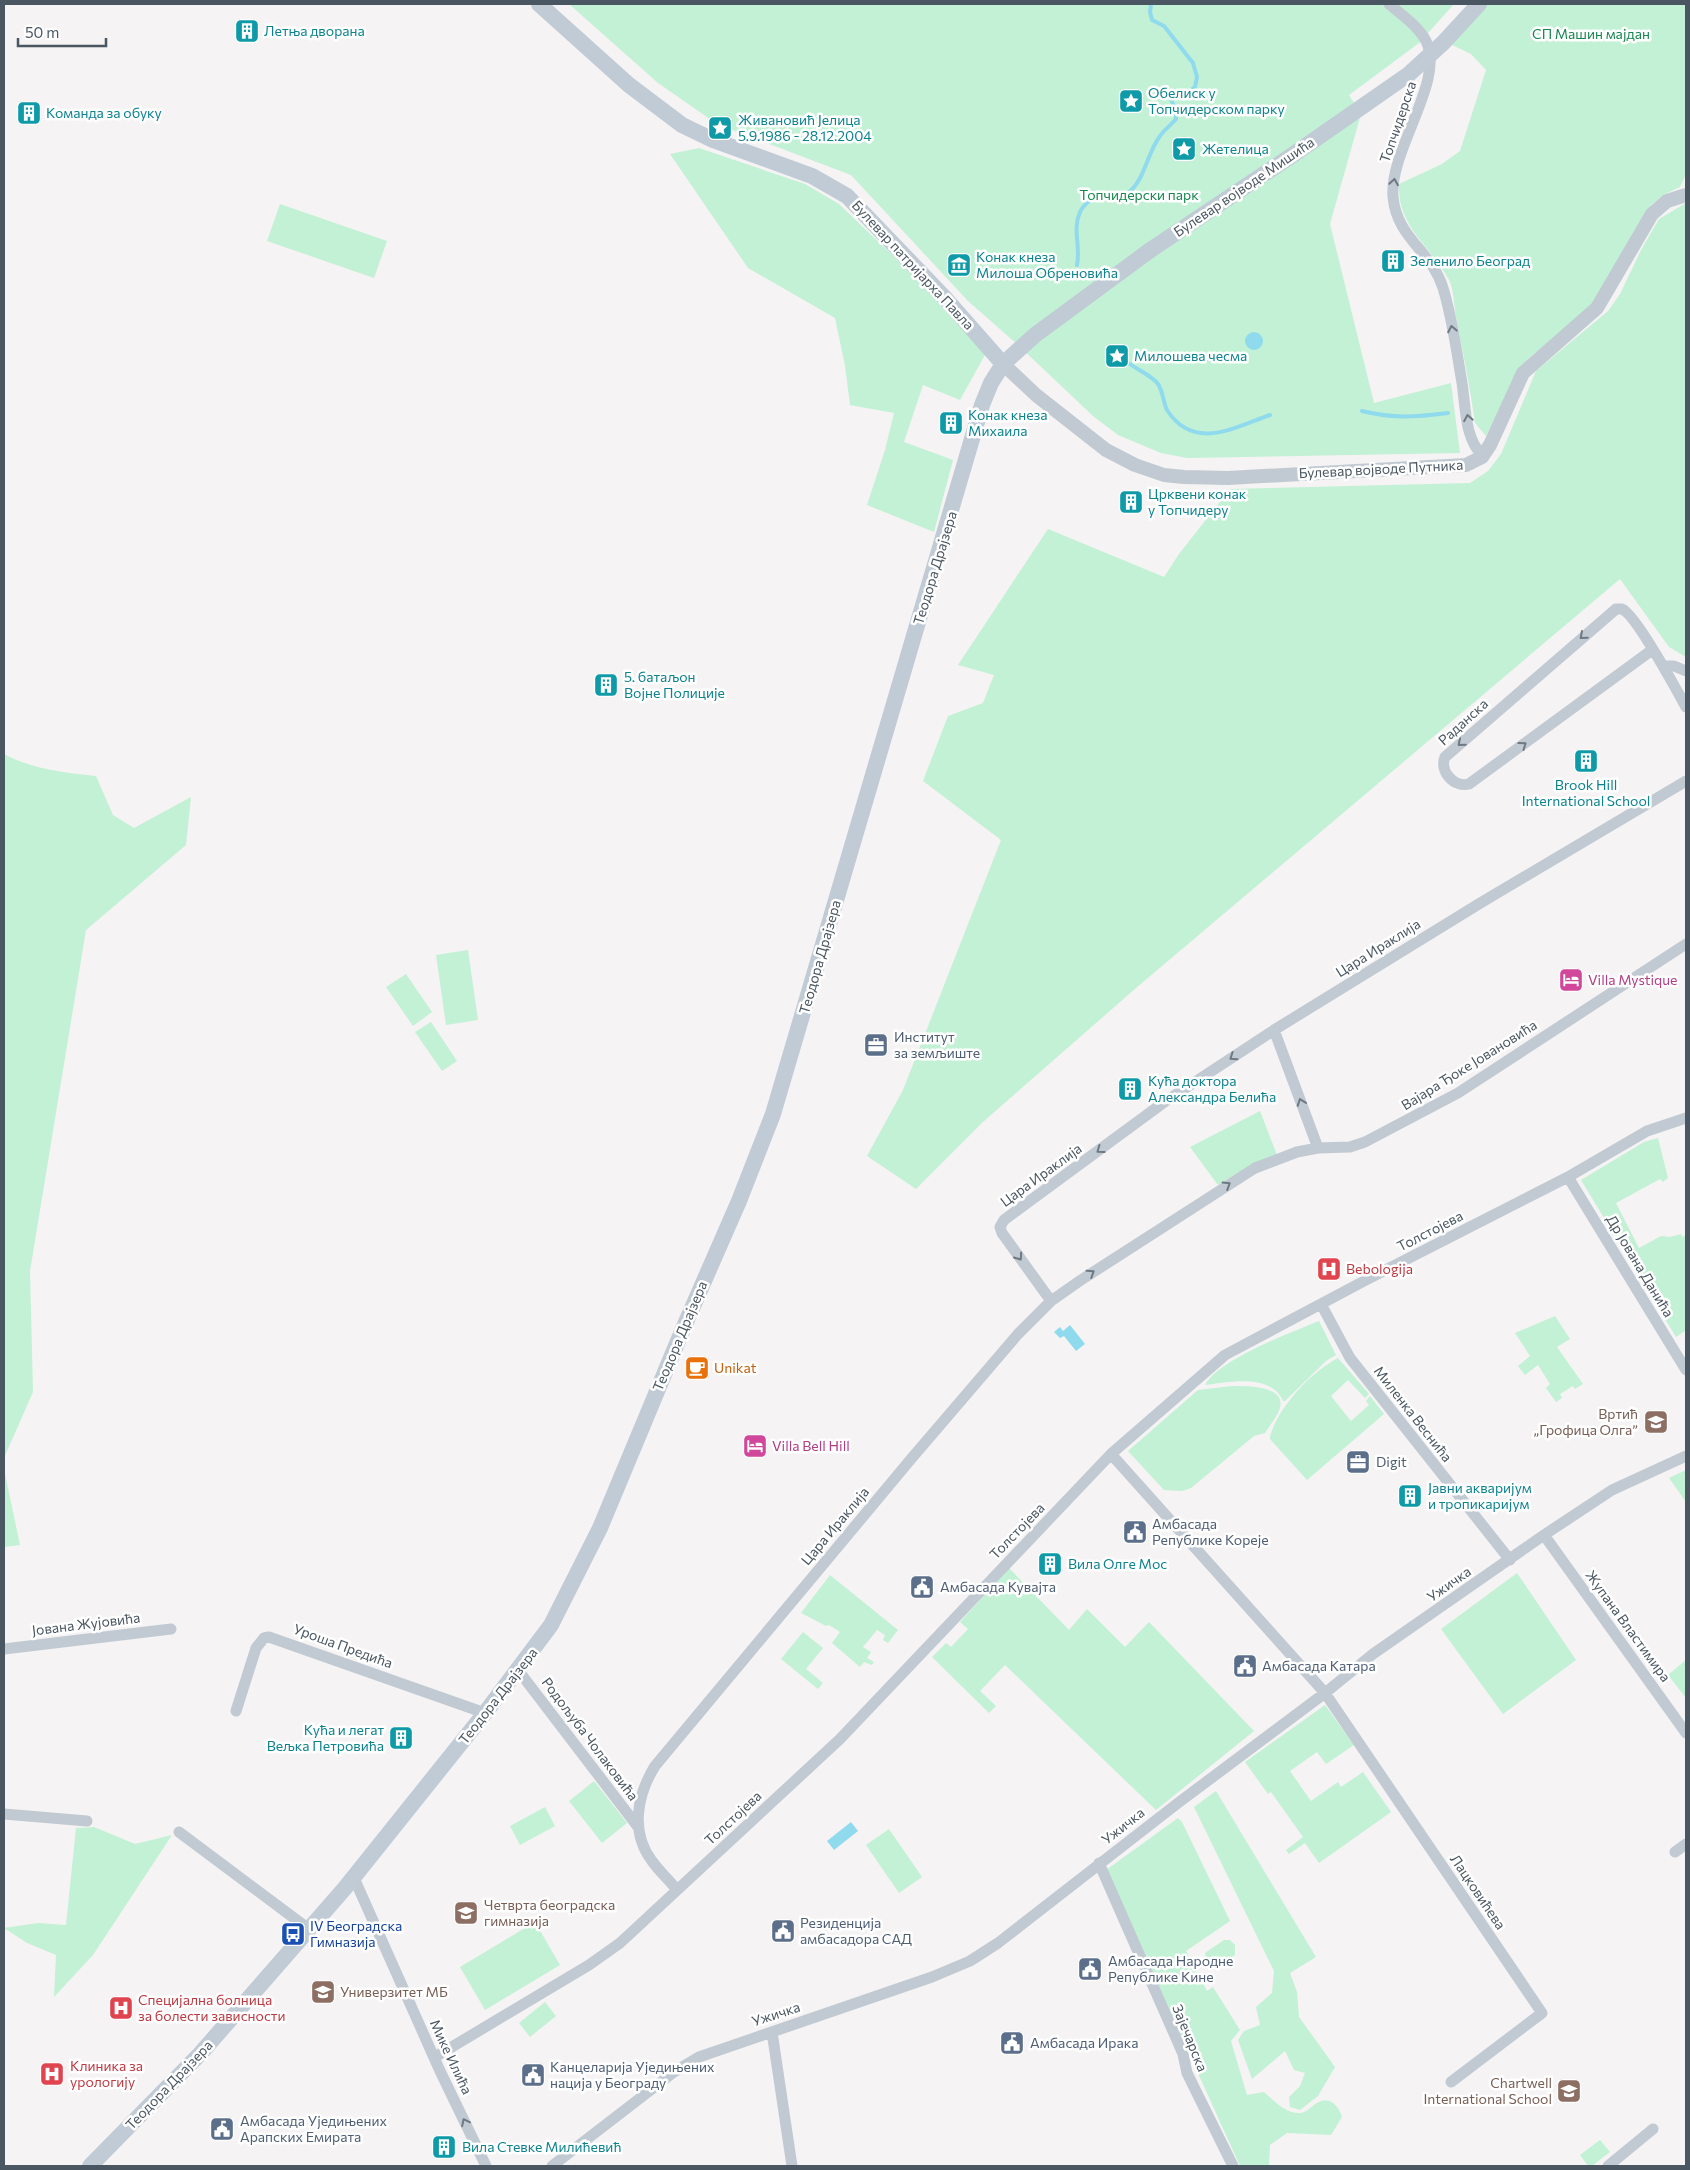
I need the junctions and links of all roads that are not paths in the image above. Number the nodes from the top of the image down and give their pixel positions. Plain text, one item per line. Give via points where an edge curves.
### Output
1 (539, 4) edge
2 (1389, 4) edge
3 (1479, 4) edge
4 (1431, 55) junction
5 (1686, 196) edge
6 (1003, 364) junction
7 (1483, 456) junction
8 (1652, 650) junction
9 (1663, 666) junction
10 (1686, 671) edge
11 (1686, 707) edge
12 (1686, 782) edge
13 (1686, 944) edge
14 (1274, 1030) junction
15 (1686, 1118) edge
16 (1318, 1148) junction
17 (1568, 1177) junction
18 (1051, 1301) junction
19 (1321, 1304) junction
20 (1686, 1370) edge
21 (1111, 1454) junction
22 (1686, 1456) edge
23 (1544, 1536) junction
24 (1510, 1560) junction
25 (172, 1629) dead end
26 (4, 1649) edge
27 (518, 1670) junction
28 (1325, 1693) junction
29 (236, 1710) dead end
30 (485, 1713) junction
31 (1686, 1733) edge
32 (4, 1814) edge
33 (87, 1821) dead end
34 (638, 1827) junction
35 (179, 1832) dead end
36 (1686, 1844) edge
37 (1675, 1852) dead end
38 (1099, 1863) junction
39 (354, 1878) junction
40 (677, 1890) junction
41 (310, 1930) junction
42 (772, 2032) junction
43 (434, 2057) junction
44 (1451, 2082) dead end
45 (1653, 2130) dead end
46 (91, 2166) edge
47 (486, 2166) edge
48 (552, 2166) edge
49 (792, 2166) edge
50 (1233, 2166) edge
51 (1608, 2166) edge

1 - 6 main road, Булевар патријарха Павла via 630,85 682,126 812,176 847,196
2 - 4 street via 1423,36
3 - 4 main road, Булевар војводе Мишића
4 - 6 main road, Булевар војводе Мишића via 1400,80 1081,299
7 -> 4 street, Топчидерска via 1470,432 1443,288 1431,263 1406,234 1394,204 1393,186 1399,159 1429,79
5 - 7 street, Булевар војводе Путника via 1662,204 1652,214 1595,310 1521,376
6 - 7 street, Булевар војводе Путника via 1036,395 1106,450 1136,466 1171,476 1228,478 1463,466
6 - 27 main road, Теодора Драјзера via 982,405 773,1114 600,1528 551,1625
8 -> 8 street, Раданска via 1632,616 1622,608 1610,613 1454,749 1444,761 1445,771 1454,782 1469,784
8 - 9 street, Раданска
9 - 10 street
9 - 11 street, Раданска
12 - 14 street, Цара Ираклија
13 - 16 street, Вајара Ђоке Јовановића via 1458,1093 1397,1127 1350,1147
16 -> 14 street
14 -> 18 street, Цара Ираклија via 1163,1103 1002,1223 1002,1233
15 - 17 street, Толстојева via 1646,1131
18 -> 16 street, Вајара Ђоке Јовановића via 1255,1168 1279,1157
17 - 19 street, Толстојева
17 - 20 street, Др Јована Данића
18 - 34 street, Цара Ираклија via 1018,1334 911,1459 655,1766 640,1799
19 - 21 street, Толстојева via 1226,1355
19 - 24 street, Миленка Веснића via 1350,1358
21 - 28 street
21 - 40 street, Толстојева via 840,1739
22 - 23 street, Ужичка via 1612,1490
23 - 24 street, Ужичка
23 - 31 street, Жупана Властимира
24 - 28 street, Ужичка via 1373,1654
25 - 26 street, Јована Жујовића
27 - 30 main road, Теодора Драјзера
27 - 34 street, Родољуба Чолаковића
28 - 38 street, Ужичка
28 - 44 street, Лацковићева via 1542,2013
29 - 30 street, Уроша Предића via 256,1648 269,1637
30 - 39 main road, Теодора Драјзера
32 - 33 street
34 - 40 street, Цара Ираклија via 651,1860
35 - 41 street
36 - 37 street
38 - 42 street, Ужичка via 1026,1922 970,1961
38 - 50 street, Зајечарска via 1183,2054 1187,2073
39 - 41 main road, Теодора Драјзера
39 - 43 street, Мике Илића
40 - 43 street, Толстојева via 602,1956
41 - 46 main road, Теодора Драјзера via 168,2089
42 - 48 street, Ужичка via 713,2051 686,2064
42 - 49 street
47 -> 43 street, Мике Илића
45 - 51 street

